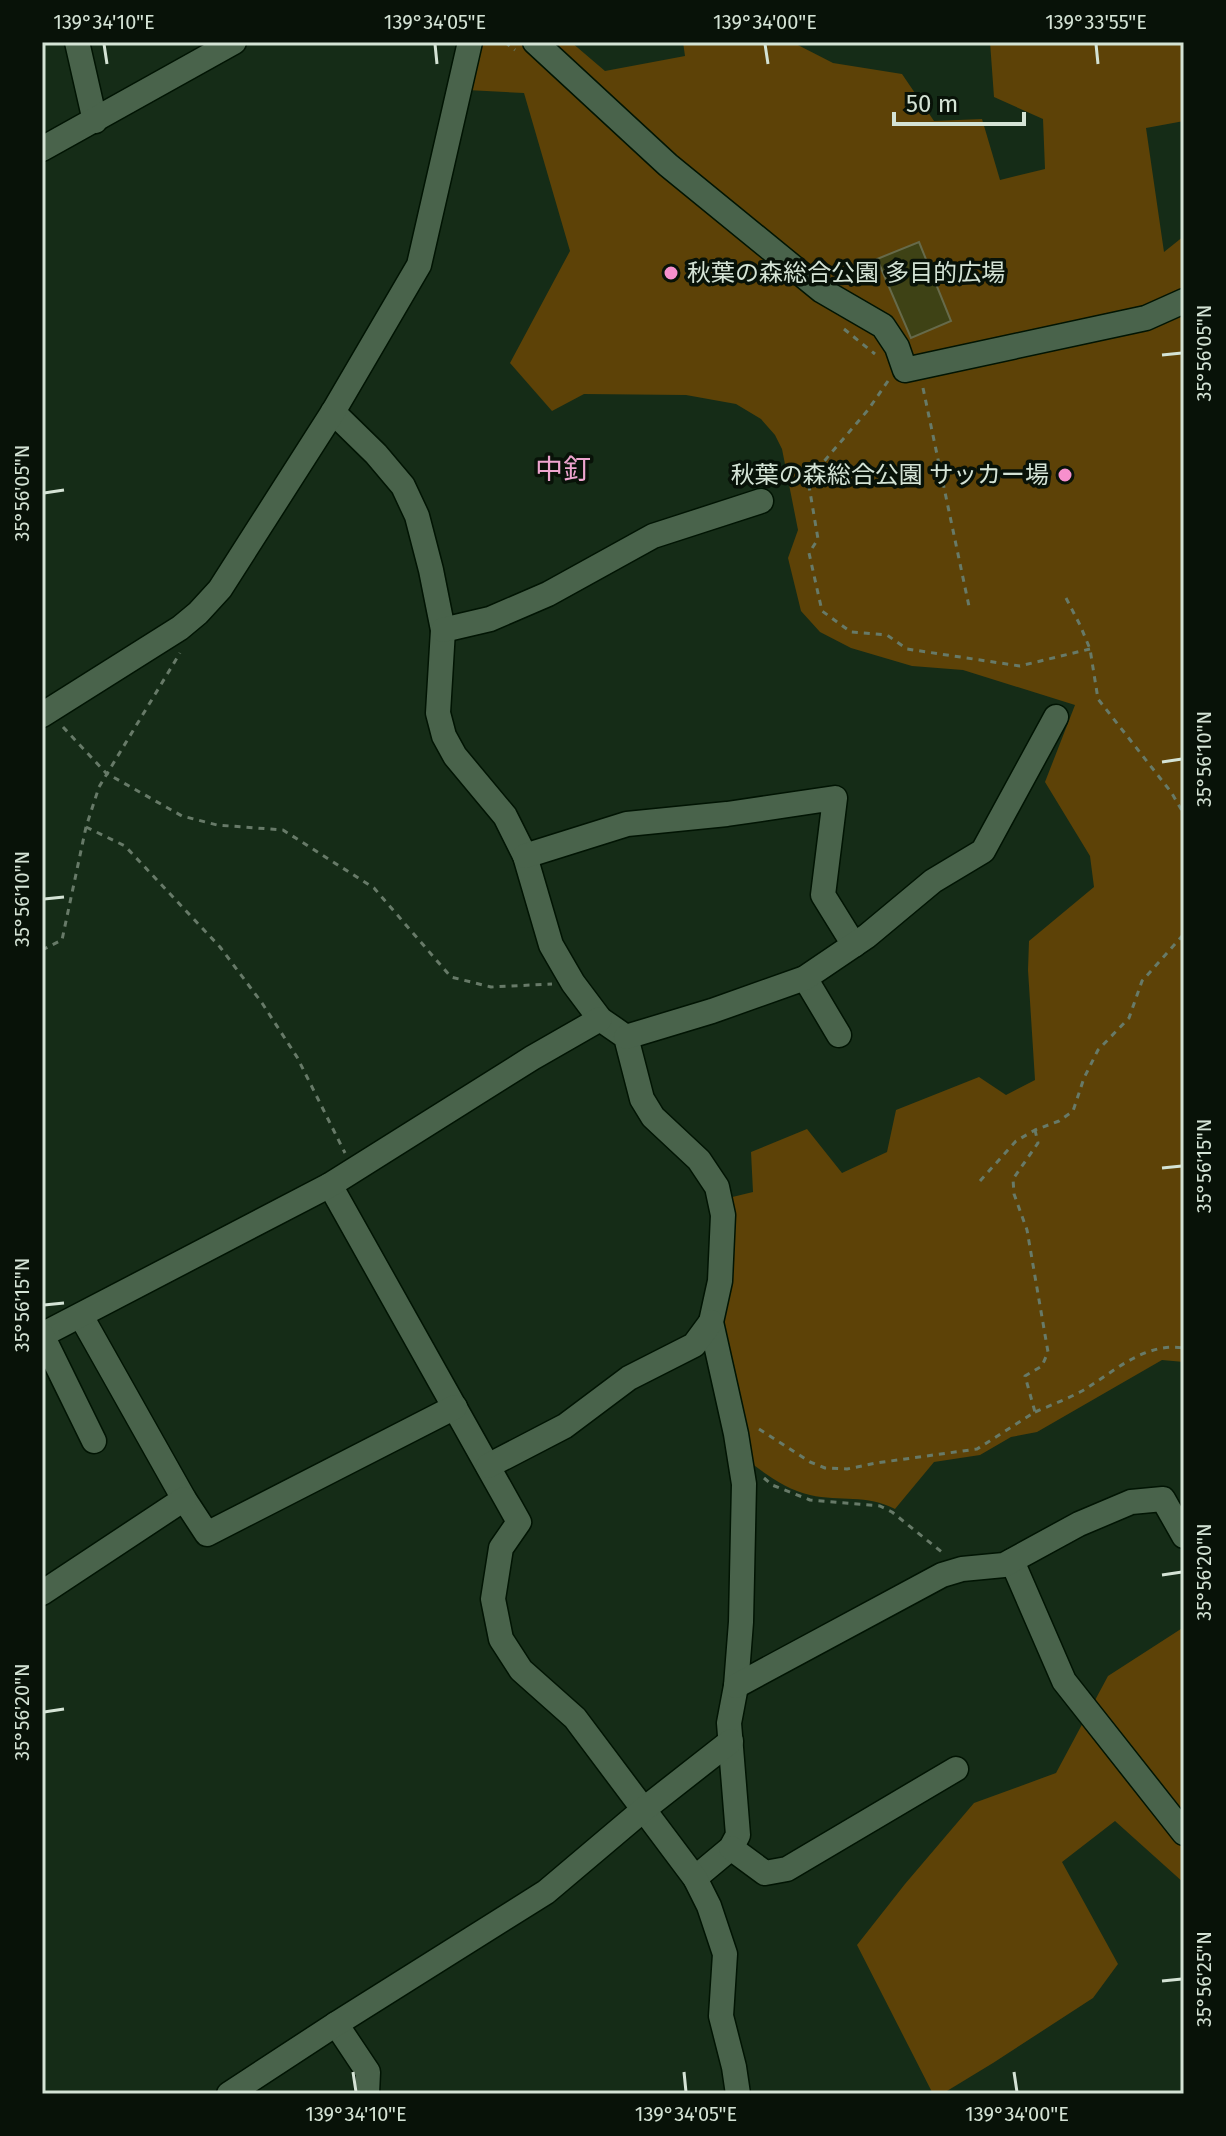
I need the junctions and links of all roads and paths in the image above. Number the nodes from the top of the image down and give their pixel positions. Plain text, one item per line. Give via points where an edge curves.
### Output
1 (77, 42) edge
2 (234, 42) edge
3 (470, 42) edge
4 (535, 42) edge
5 (95, 121) junction
6 (42, 149) edge
7 (1184, 301) edge
8 (893, 375) dead end
9 (923, 387) dead end
10 (333, 412) junction
11 (761, 501) dead end
12 (1066, 598) dead end
13 (970, 611) dead end
14 (443, 630) junction
15 (185, 644) dead end
16 (1090, 649) junction
17 (46, 714) edge
18 (1056, 717) dead end
19 (106, 773) junction
20 (1184, 814) edge
21 (86, 827) junction
22 (525, 856) junction
23 (1184, 934) edge
24 (854, 945) junction
25 (42, 950) edge
26 (805, 978) junction
27 (573, 983) junction
28 (600, 1019) junction
29 (839, 1035) dead end
30 (626, 1037) junction
31 (1035, 1130) junction
32 (354, 1170) junction
33 (980, 1181) dead end
34 (330, 1185) junction
35 (81, 1316) junction
36 (711, 1322) junction
37 (42, 1335) edge
38 (1184, 1348) edge
39 (455, 1407) junction
40 (1035, 1412) junction
41 (759, 1429) dead end
42 (94, 1441) dead end
43 (740, 1458) junction
44 (488, 1466) junction
45 (184, 1499) junction
46 (1184, 1536) edge
47 (1012, 1561) junction
48 (962, 1569) junction
49 (42, 1593) edge
50 (736, 1686) junction
51 (731, 1741) junction
52 (956, 1769) dead end
53 (643, 1810) junction
54 (1184, 1833) edge
55 (731, 1848) junction
56 (695, 1878) junction
57 (336, 2024) junction
58 (235, 2092) edge
59 (367, 2094) edge
60 (738, 2094) edge

1 - 5 street
2 - 5 street
3 - 10 street via 419,265
4 - 7 street via 668,165 821,290 883,326 905,370 1146,318
5 - 6 street
8 - 16 path via 808,480 818,539 809,553 822,611 851,632 887,635 907,649 1020,666
9 - 13 path
10 - 14 street via 403,486 417,516
10 - 17 street via 220,589 198,613
11 - 14 street via 653,536 548,594 490,619
12 - 16 path
14 - 22 street via 438,713 444,736 505,816
15 - 19 path
16 - 20 path via 1098,699
17 - 19 path
18 - 24 street via 983,851 933,881
19 - 21 path
19 - 27 path via 182,816 217,825 283,830 374,888 451,977 491,987
21 - 25 path via 62,940
21 - 32 path via 125,846 228,958 297,1057
22 - 24 street via 627,824 835,798 823,895
22 - 27 street via 551,945
23 - 31 path via 1142,981 1129,1018 1098,1050 1073,1111
24 - 26 street
26 - 29 street
26 - 30 street
27 - 28 street
28 - 30 street
28 - 32 street
30 - 36 street via 642,1099 717,1187 723,1215 720,1281
31 - 33 path via 1016,1141
31 - 40 path via 1038,1143 1013,1179 1048,1352 1042,1366 1025,1376
32 - 34 street
34 - 35 street
34 - 39 street
35 - 37 street
35 - 45 street
36 - 43 street
36 - 44 street via 694,1345 629,1378 565,1426
37 - 42 street
38 - 40 path via 1144,1352 1079,1393
39 - 44 street
39 - 45 street via 207,1534
40 - 41 path via 977,1449 847,1469 810,1462
43 - 48 path via 772,1485 810,1500 880,1506
43 - 50 street via 744,1484
44 - 53 street via 519,1522 501,1548 493,1599 501,1639 521,1670 575,1718
45 - 49 street
46 - 47 street via 1163,1499 1131,1502
47 - 48 street
47 - 54 street via 1064,1681
48 - 50 street
50 - 51 street
51 - 53 street
51 - 55 street via 738,1835
52 - 55 street via 787,1869 765,1873
53 - 56 street
53 - 57 street via 546,1892
55 - 56 street
56 - 60 street via 725,1954 721,2016
57 - 58 street
57 - 59 street via 368,2072

